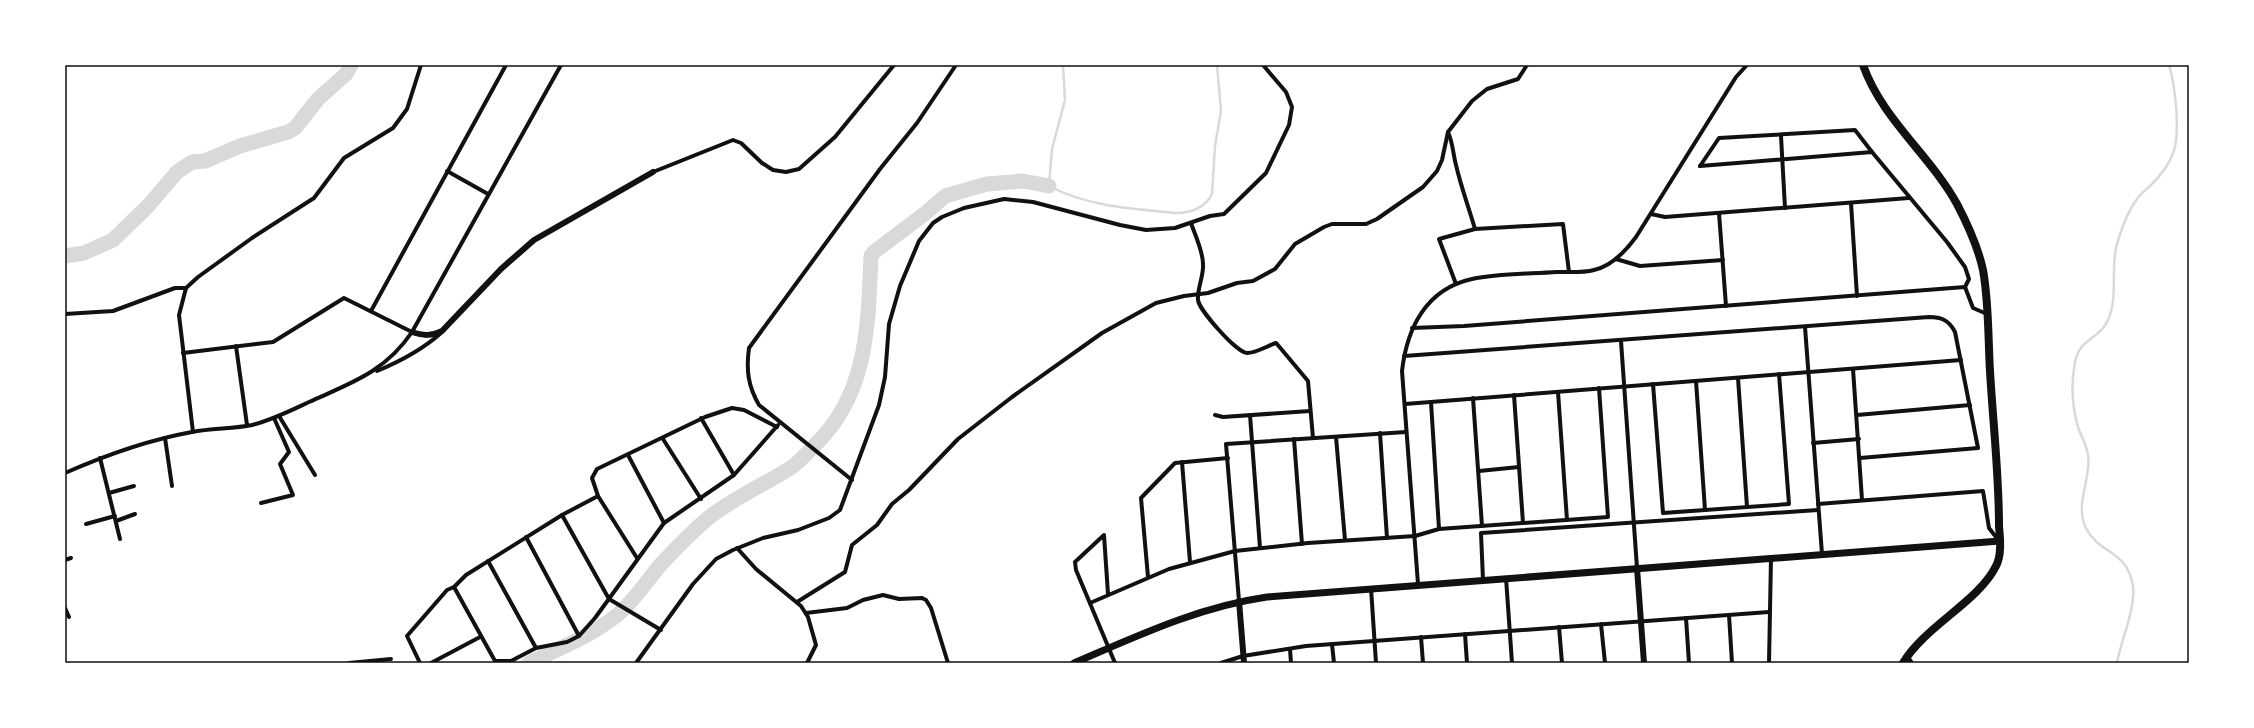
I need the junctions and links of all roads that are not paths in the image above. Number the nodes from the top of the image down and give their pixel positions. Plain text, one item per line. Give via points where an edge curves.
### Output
1 (421, 65) edge
2 (506, 65) edge
3 (561, 65) edge
4 (894, 65) edge
5 (956, 65) edge
6 (1263, 65) edge
7 (1527, 65) edge
8 (1747, 65) edge
9 (1862, 65) edge
10 (1448, 132) junction
11 (1781, 136) junction
12 (1872, 152) junction
13 (1783, 160) junction
14 (447, 171) junction
15 (653, 172) joint
16 (488, 194) junction
17 (1909, 198) junction
18 (1851, 203) junction
19 (1785, 208) junction
20 (1719, 213) junction
21 (1651, 214) junction
22 (1191, 223) junction
23 (1476, 229) junction
24 (1616, 259) junction
25 (1723, 260) junction
26 (1569, 272) junction
27 (1456, 284) junction
28 (1965, 287) junction
29 (186, 288) junction
30 (1198, 294) junction
31 (1857, 296) junction
32 (1726, 306) junction
33 (371, 311) junction
34 (65, 314) edge
35 (1987, 314) junction
36 (1805, 327) junction
37 (1412, 328) junction
38 (442, 331) junction
39 (412, 332) junction
40 (1621, 341) junction
41 (236, 346) junction
42 (183, 353) junction
43 (1404, 356) junction
44 (1960, 360) junction
45 (1853, 369) junction
46 (1807, 372) junction
47 (1779, 374) junction
48 (369, 375) junction
49 (1738, 378) junction
50 (1696, 381) junction
51 (1653, 384) junction
52 (1624, 386) junction
53 (1599, 388) junction
54 (1558, 392) junction
55 (1514, 395) junction
56 (1473, 398) junction
57 (1430, 402) junction
58 (1404, 404) junction
59 (1970, 406) junction
60 (1310, 411) junction
61 (1215, 415) dead end
62 (1250, 415) junction
63 (1857, 415) junction
64 (279, 416) junction
65 (274, 418) junction
66 (701, 418) junction
67 (778, 425) junction
68 (247, 426) junction
69 (193, 432) junction
70 (1406, 432) junction
71 (1380, 434) junction
72 (1336, 436) junction
73 (165, 438) junction
74 (663, 438) junction
75 (1313, 438) junction
76 (1294, 439) junction
77 (1858, 439) junction
78 (1252, 442) junction
79 (1813, 443) junction
80 (628, 455) junction
81 (100, 458) junction
82 (1228, 458) junction
83 (1860, 458) junction
84 (1182, 462) junction
85 (1519, 467) junction
86 (1479, 471) junction
87 (65, 473) edge
88 (315, 475) dead end
89 (734, 475) junction
90 (852, 480) junction
91 (134, 486) dead end
92 (172, 486) dead end
93 (109, 493) junction
94 (598, 496) junction
95 (701, 499) junction
96 (1862, 500) junction
97 (261, 504) dead end
98 (1818, 504) junction
99 (1747, 507) junction
100 (1705, 510) junction
101 (1818, 510) junction
102 (135, 514) dead end
103 (562, 515) junction
104 (115, 518) junction
105 (1567, 520) junction
106 (1634, 522) junction
107 (664, 523) junction
108 (1524, 523) junction
109 (86, 524) dead end
110 (1482, 526) junction
111 (1439, 529) junction
112 (1415, 536) junction
113 (526, 537) junction
114 (1386, 538) junction
115 (120, 539) dead end
116 (1345, 540) junction
117 (2000, 541) junction
118 (1302, 544) junction
119 (737, 548) junction
120 (1260, 548) junction
121 (1235, 551) junction
122 (1822, 554) junction
123 (71, 558) dead end
124 (637, 558) junction
125 (1770, 558) junction
126 (65, 560) edge
127 (488, 561) junction
128 (1190, 562) junction
129 (1637, 568) junction
130 (1148, 577) junction
131 (1506, 578) junction
132 (1483, 580) junction
133 (1418, 584) junction
134 (454, 587) junction
135 (1370, 588) junction
136 (1108, 594) junction
137 (609, 598) junction
138 (1240, 601) junction
139 (797, 602) junction
140 (1090, 603) junction
141 (65, 608) edge
142 (1770, 612) junction
143 (806, 613) junction
144 (1729, 615) junction
145 (69, 616) dead end
146 (1686, 618) junction
147 (1641, 621) junction
148 (1601, 624) junction
149 (1559, 627) junction
150 (661, 630) junction
151 (1510, 631) junction
152 (1465, 634) junction
153 (579, 636) junction
154 (480, 637) junction
155 (1421, 637) junction
156 (1375, 640) junction
157 (1332, 644) junction
158 (536, 648) junction
159 (1109, 648) junction
160 (1290, 649) junction
161 (391, 659) dead end
162 (1905, 659) edge
163 (1243, 660) edge
164 (349, 663) edge
165 (420, 663) edge
166 (431, 663) edge
167 (636, 663) edge
168 (807, 663) edge
169 (948, 663) edge
170 (1074, 663) edge
171 (1115, 663) edge
172 (1221, 663) edge
173 (1291, 663) edge
174 (1334, 663) edge
175 (1376, 663) edge
176 (1423, 663) edge
177 (1467, 663) edge
178 (1512, 663) edge
179 (1562, 663) edge
180 (1605, 663) edge
181 (1644, 663) edge
182 (1689, 663) edge
183 (1732, 663) edge
184 (1769, 663) edge
185 (1912, 663) edge

1 - 29 street via 407,109 393,128 344,158 314,198 252,238
2 - 14 street
3 - 16 street
4 - 15 street via 835,137 799,169 786,172 773,170 741,143 733,140
5 - 67 street via 917,123 880,169 749,348 748,378 752,393 759,405
6 - 22 street via 1286,92 1291,104 1287,133 1266,173 1230,210 1221,216 1210,216
7 - 10 street via 1518,78 1480,92
8 - 21 street via 1736,77
9 - 35 main road via 1872,88 1941,179 1960,210 1977,248 1983,270
10 - 23 street via 1453,143 1452,153 1458,174
10 - 30 street via 1442,160 1430,180 1377,219 1366,224 1332,224 1324,227 1295,244 1278,265 1263,277
11 - 12 street via 1854,130
11 - 13 street
11 - 13 street via 1718,138 1700,166
12 - 13 street
12 - 17 street
13 - 19 street
14 - 16 street
14 - 33 street
15 - 38 street via 529,244 500,269
16 - 39 street
17 - 18 street
17 - 28 street via 1966,267 1969,279
18 - 19 street
18 - 31 street
19 - 20 street
20 - 21 street via 1665,217
20 - 25 street
21 - 24 street via 1627,250
22 - 30 street via 1203,262
22 - 90 street via 1168,229 1146,230 1048,205 1010,199 970,206 937,220 920,241 900,286 889,324 886,370 880,401
23 - 26 street via 1563,224
23 - 27 street via 1439,239
24 - 25 street via 1640,266
24 - 26 street via 1594,270
25 - 32 street
26 - 27 street via 1473,279
27 - 37 street via 1433,300
28 - 31 street
28 - 35 street via 1973,308
29 - 34 street via 175,288 113,311
29 - 42 street via 179,315
30 - 60 street via 1199,304 1205,314 1238,350 1247,353 1277,344 1308,381
30 - 139 street via 1156,303 1112,327 1059,362 978,422 954,442 909,490 892,504 877,525 852,545 844,572
31 - 32 street
32 - 37 street
33 - 39 street
33 - 41 street via 344,298 273,342
35 - 117 main road
36 - 40 street
36 - 44 street via 1938,317 1951,324
36 - 46 street
37 - 43 street
38 - 39 street via 423,336
38 - 48 street via 420,350
39 - 48 street via 393,356
40 - 43 street
40 - 52 street
41 - 42 street
41 - 68 street
42 - 69 street
43 - 58 street
44 - 45 street
44 - 59 street
45 - 46 street
45 - 63 street
46 - 47 street
46 - 79 street
47 - 49 street
47 - 99 street via 1789,504
48 - 64 street
49 - 50 street
49 - 99 street
50 - 51 street
50 - 100 street
51 - 52 street
51 - 100 street via 1663,513
52 - 53 street
52 - 106 street
53 - 54 street
53 - 105 street via 1608,516
54 - 55 street
54 - 105 street
55 - 56 street
55 - 85 street
56 - 57 street
56 - 86 street
57 - 58 street
57 - 111 street
58 - 70 street
59 - 63 street
59 - 83 street via 1978,448
60 - 62 street
60 - 75 street
61 - 62 street
62 - 78 street
63 - 77 street
64 - 65 street
64 - 88 street
65 - 68 street
65 - 97 street via 289,452 280,464 293,495
66 - 67 street via 732,408 744,410
66 - 74 street
66 - 89 street
67 - 89 street
67 - 90 street
68 - 69 street
69 - 73 street
70 - 71 street
70 - 112 street
71 - 72 street
71 - 114 street
72 - 75 street
72 - 116 street
73 - 81 street
73 - 92 street
74 - 80 street
74 - 95 street
75 - 76 street
76 - 78 street
76 - 118 street
77 - 79 street
77 - 83 street
78 - 82 street via 1226,444
78 - 120 street
79 - 98 street
80 - 94 street via 597,469 592,478
80 - 107 street
81 - 87 street
81 - 93 street
82 - 84 street
82 - 121 street
83 - 96 street
84 - 128 street
84 - 130 street via 1174,463 1141,498
85 - 86 street
85 - 108 street
86 - 110 street
89 - 95 street
90 - 119 street via 844,503 833,516 798,530 763,538
91 - 93 street
93 - 104 street
94 - 103 street
94 - 124 street
95 - 107 street
96 - 98 street
96 - 117 street via 1983,491 1989,528
98 - 101 street
99 - 100 street
101 - 106 street
101 - 122 street
102 - 104 street
103 - 113 street
103 - 137 street
104 - 109 street
104 - 115 street
105 - 108 street
106 - 129 street
106 - 132 street via 1481,533
107 - 124 street
108 - 110 street
110 - 111 street
111 - 112 street
112 - 114 street
112 - 133 street
113 - 127 street
113 - 153 street
114 - 116 street
116 - 118 street
117 - 122 main road
117 - 162 main road via 1997,566 1989,576
118 - 120 street
119 - 139 street via 756,569
119 - 150 street via 722,555 702,573
120 - 121 street
121 - 128 street
121 - 138 street
122 - 125 main road
123 - 126 street
124 - 137 street
125 - 129 main road
125 - 142 street
127 - 134 street via 466,575
127 - 158 street
128 - 130 street
129 - 131 main road
129 - 147 street
130 - 136 street
131 - 132 main road
131 - 151 street
132 - 133 main road
133 - 135 main road
134 - 154 street
134 - 165 street via 447,590 407,636
135 - 138 main road
135 - 156 street
136 - 140 street
136 - 140 street via 1104,535 1076,562 1076,570
137 - 150 street
137 - 153 street
138 - 159 main road via 1166,623
138 - 163 street
139 - 143 street
140 - 159 street
141 - 145 street
142 - 144 street
142 - 184 street
143 - 168 street via 816,645
143 - 169 street via 847,608 880,595 900,599 922,598 931,608
144 - 146 street
144 - 183 street
146 - 147 street
146 - 182 street
147 - 148 street
147 - 181 street
148 - 149 street
148 - 180 street
149 - 151 street
149 - 179 street
150 - 167 street
151 - 152 street
151 - 178 street
152 - 155 street
152 - 177 street
153 - 158 street via 567,642
154 - 158 street via 495,661 511,661
154 - 166 street
155 - 156 street
155 - 176 street
156 - 157 street
156 - 175 street
157 - 160 street
157 - 174 street
159 - 170 main road
159 - 171 street
160 - 163 street
160 - 173 street
161 - 164 street
162 - 185 street
163 - 172 street

